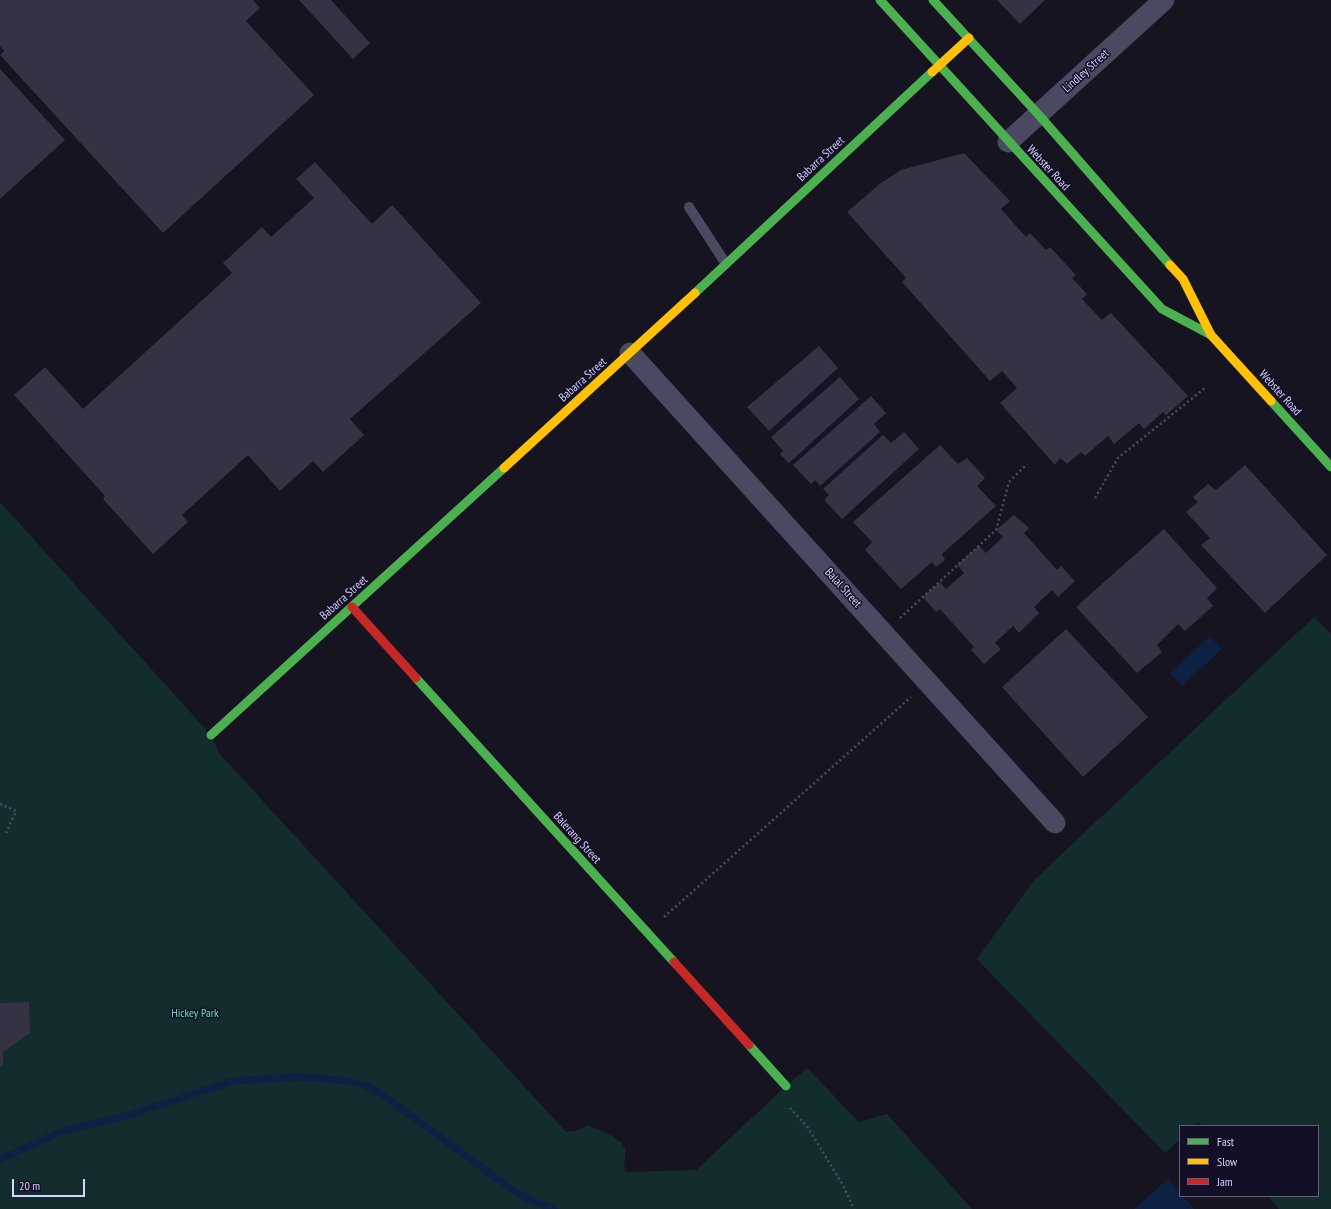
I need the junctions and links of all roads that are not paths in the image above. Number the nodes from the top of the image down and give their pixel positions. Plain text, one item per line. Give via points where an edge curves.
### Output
1 (880, 0) edge
2 (933, 0) edge
3 (1164, 0) edge
4 (969, 38) junction
5 (940, 65) junction
6 (1038, 114) junction
7 (1008, 142) junction
8 (689, 207) dead end
9 (726, 264) junction
10 (1211, 335) junction
11 (630, 353) junction
12 (1331, 467) edge
13 (352, 607) junction
14 (211, 735) dead end
15 (1055, 823) dead end
16 (786, 1086) road end

1 - 5 street, Webster Road
2 - 4 street, Webster Road
3 - 6 street, Lindley Street
4 - 5 street, Babarra Street
4 - 6 street, Webster Road
5 - 7 street, Webster Road
5 - 9 street, Babarra Street
6 - 7 street, Lindley Street
6 - 10 street, Webster Road via 1183,279
7 - 10 street, Webster Road via 1162,309
8 - 9 lane
9 - 11 street, Babarra Street
10 - 12 street, Webster Road
11 - 13 street, Babarra Street
11 - 15 street, Balal Street
13 - 14 street, Babarra Street
13 - 16 street, Balerang Street

